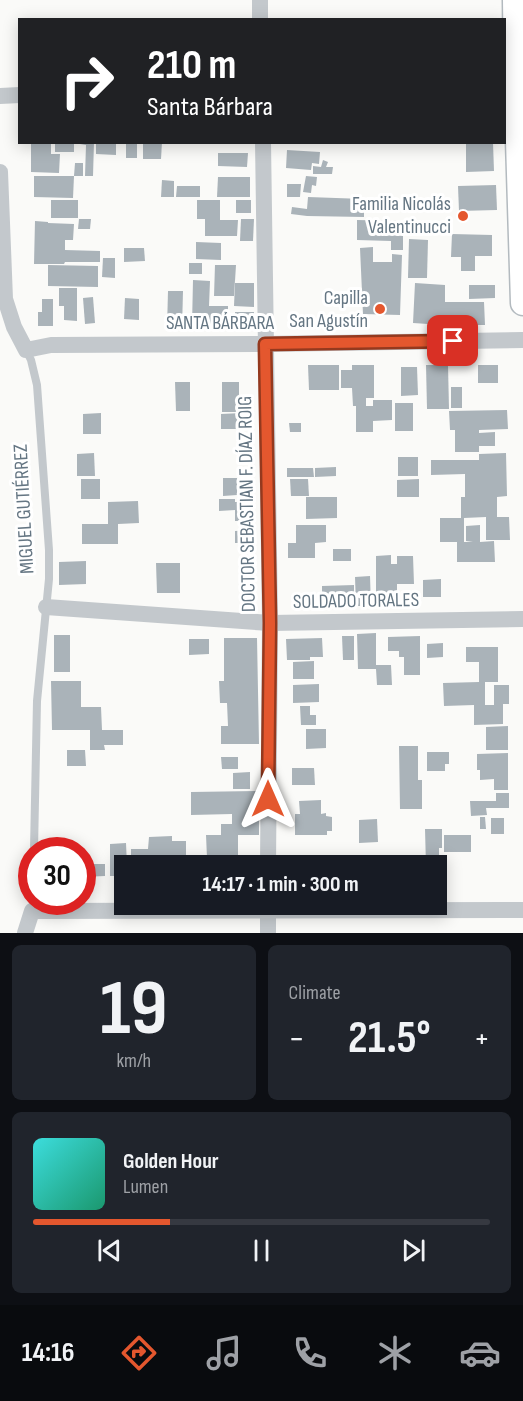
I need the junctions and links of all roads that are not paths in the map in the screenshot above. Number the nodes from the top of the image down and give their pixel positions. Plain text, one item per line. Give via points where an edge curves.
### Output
1 (260, 0) edge
2 (515, 0) edge
3 (260, 18) edge
4 (510, 77) edge
5 (18, 95) edge
6 (0, 96) edge
7 (263, 144) edge
8 (0, 172) edge
9 (523, 303) edge
10 (523, 340) edge
11 (265, 344) junction
12 (26, 350) junction
13 (46, 607) junction
14 (523, 619) edge
15 (270, 623) junction
16 (34, 837) edge
17 (268, 855) edge
18 (96, 906) edge
19 (114, 906) edge
20 (447, 909) edge
21 (523, 910) edge
22 (30, 915) edge
23 (268, 915) edge
24 (25, 933) edge
25 (268, 933) edge

1 - 3 street
2 - 4 main road
4 - 9 main road
5 - 6 street
7 - 11 street, DOCTOR SEBASTIAN F. DÍAZ ROIG
8 - 12 street, MIGUEL GUTIÉRREZ via 5,299 10,326
10 - 11 street, SANTA BÁRBARA
11 - 12 street, SANTA BÁRBARA via 51,345
11 - 15 street, DOCTOR SEBASTIAN F. DÍAZ ROIG
12 - 13 lane, MIGUEL GUTIÉRREZ via 37,385 49,550
13 - 15 street, SOLDADO TORALES
13 - 16 lane, MIGUEL GUTIÉRREZ via 37,701
14 - 15 street, SOLDADO TORALES
15 - 17 street, DOCTOR SEBASTIAN F. DÍAZ ROIG
18 - 19 street
20 - 21 street
22 - 24 street
23 - 25 street

